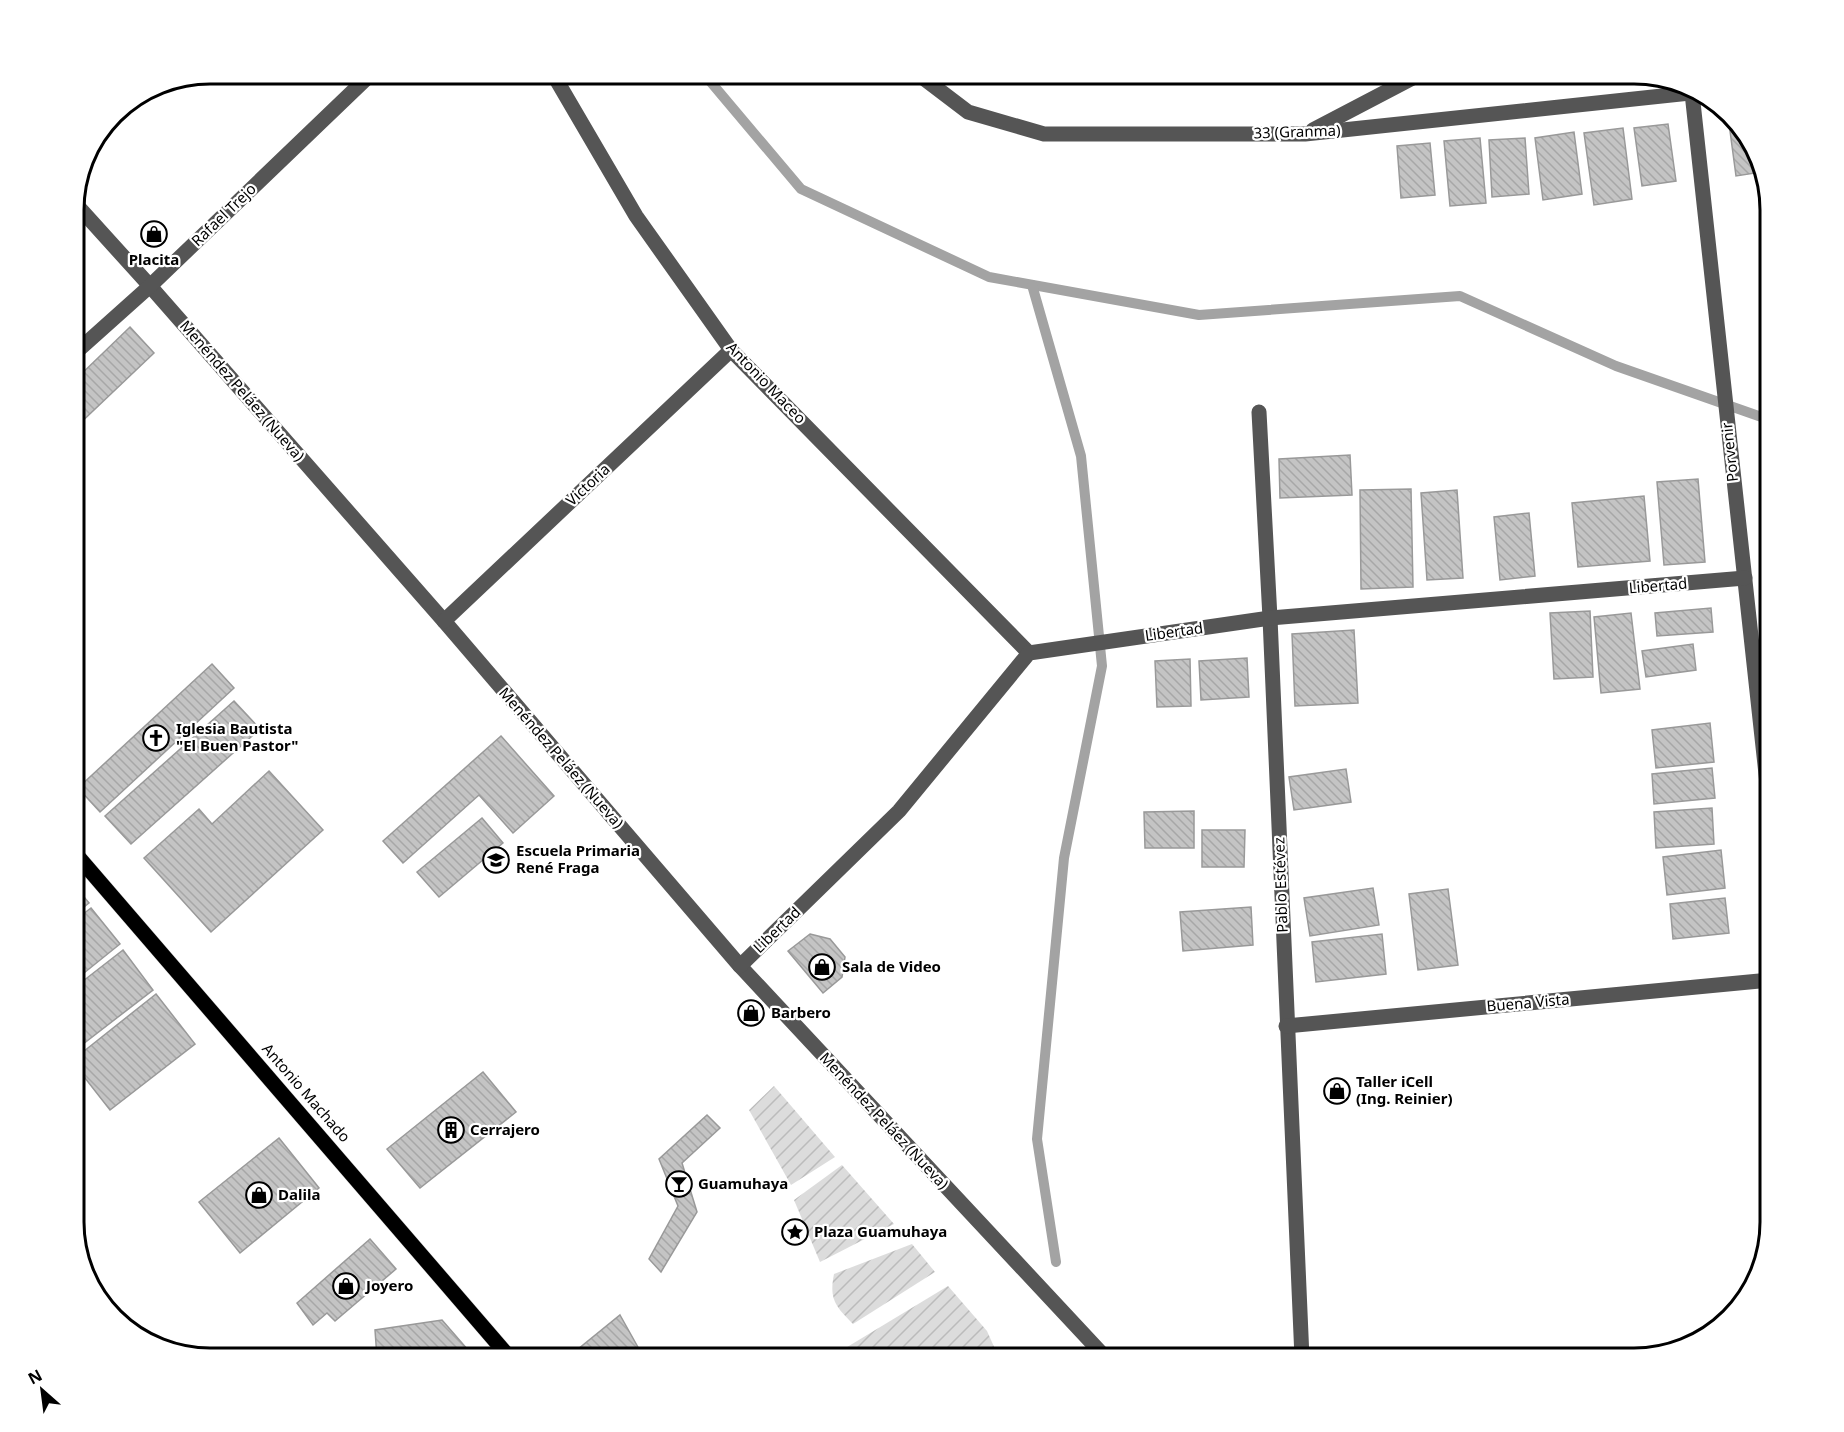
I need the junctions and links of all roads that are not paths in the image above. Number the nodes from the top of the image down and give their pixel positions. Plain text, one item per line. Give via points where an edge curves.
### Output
1 (361, 84) edge
2 (559, 84) edge
3 (931, 84) edge
4 (1401, 84) edge
5 (1682, 94) edge
6 (1692, 98) edge
7 (1305, 134) junction
8 (84, 213) edge
9 (150, 286) junction
10 (84, 345) edge
11 (731, 350) junction
12 (1259, 412) dead end
13 (1745, 578) junction
14 (1270, 618) junction
15 (444, 621) junction
16 (1029, 653) junction
17 (1760, 718) edge
18 (84, 864) edge
19 (740, 966) junction
20 (1760, 981) edge
21 (1286, 1026) junction
22 (501, 1348) edge
23 (1096, 1348) edge
24 (1301, 1348) edge

1 - 9 street, Rafael Trejo
2 - 11 street, Antonio Maceo via 636,216
3 - 7 street, 33 (Granma) via 968,112 1044,134
4 - 7 street
5 - 7 street, 33 (Granma)
6 - 13 street, Porvenir
8 - 9 street, Menéndez Peláez (Nueva)
9 - 10 street, Rafael Trejo
9 - 15 street, Menéndez Peláez (Nueva)
11 - 15 street, Victoria
11 - 16 street, Antonio Maceo
12 - 14 street, Pablo Estévez
13 - 14 street, Libertad
13 - 17 street, Porvenir
14 - 16 street, Libertad
14 - 21 street, Pablo Estévez
15 - 19 street, Menéndez Peláez (Nueva)
16 - 19 street, Libertad via 899,811
18 - 22 main road, Antonio Machado
19 - 23 street, Menéndez Peláez (Nueva)
20 - 21 street, Buena Vista
21 - 24 street, Pablo Estévez

